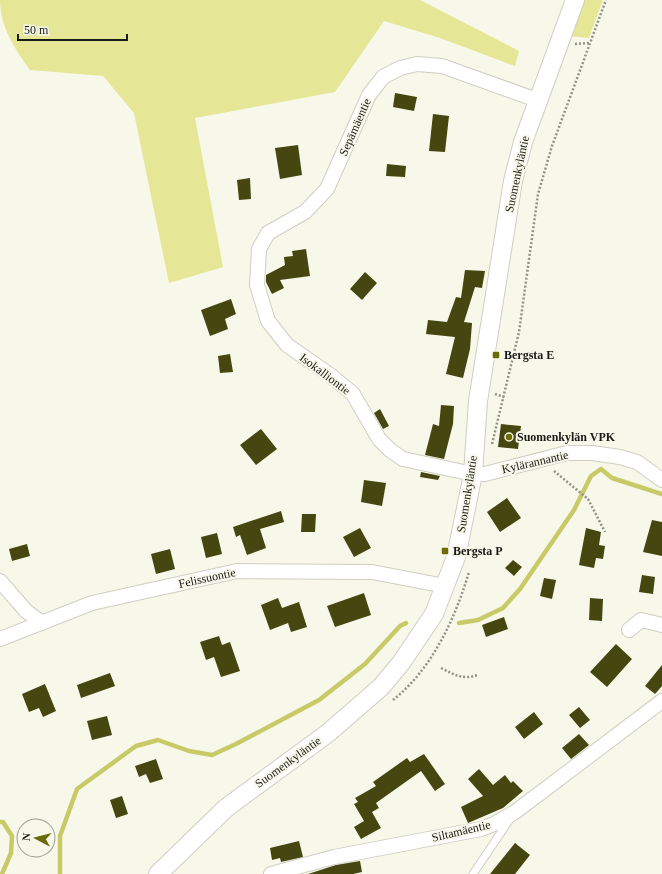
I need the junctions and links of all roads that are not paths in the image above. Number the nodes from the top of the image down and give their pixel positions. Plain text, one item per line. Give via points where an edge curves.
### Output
1 (575, 0) edge
2 (537, 100) junction
3 (257, 285) joint
4 (472, 474) junction
5 (662, 480) edge
6 (0, 581) edge
7 (446, 586) junction
8 (42, 623) junction
9 (662, 625) edge
10 (629, 630) dead end
11 (0, 640) edge
12 (662, 701) edge
13 (514, 812) junction
14 (158, 874) edge
15 (271, 874) edge
16 (473, 874) edge

1 - 2 street, Suomenkyläntie
2 - 3 street, Sepämäentie via 442,66 417,64 400,68 383,77 369,96 327,189 305,212 268,233 259,249
2 - 4 street, Suomenkyläntie via 513,181 478,401
3 - 4 street, Isokalliontie via 268,321 287,345 353,394 379,439 390,450 403,459
4 - 5 street, Kylärannantie via 485,474 567,453 592,453 637,462
4 - 7 street, Suomenkyläntie via 456,557
6 - 8 street via 26,611
7 - 8 street, Felissuontie via 372,572 237,571 92,603
7 - 14 street, Suomenkyläntie via 434,614 419,639 381,687 328,733 226,808
8 - 11 street, Felissuontie
9 - 10 street via 641,620
12 - 13 street, Siltamäentie
13 - 15 street, Siltamäentie via 481,829 334,857
13 - 16 lane

